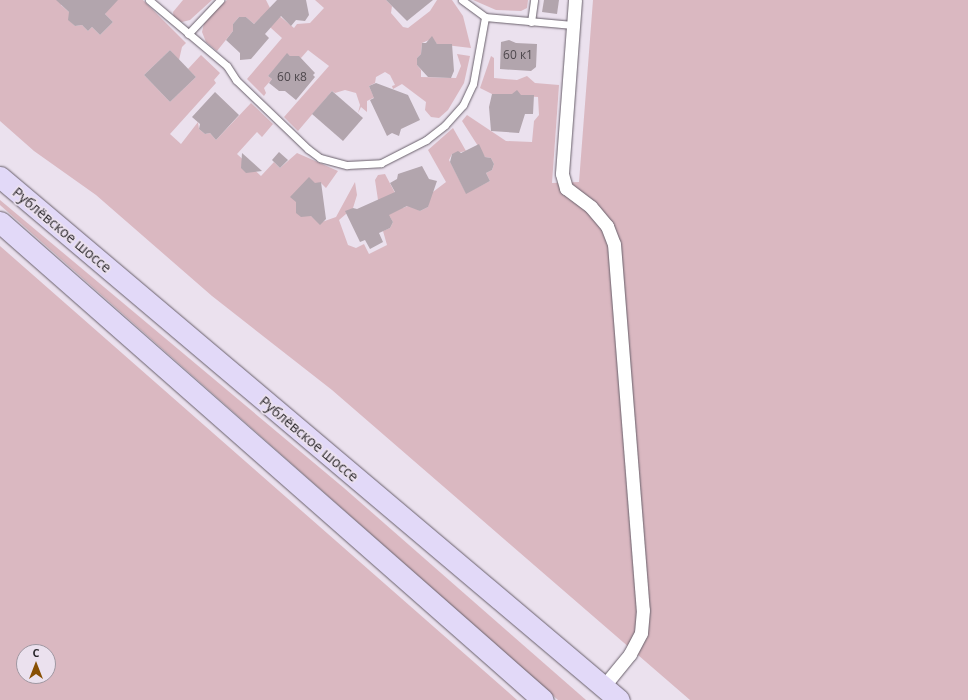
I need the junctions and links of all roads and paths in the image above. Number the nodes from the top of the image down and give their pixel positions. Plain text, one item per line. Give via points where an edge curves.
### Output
1 (149, 0) edge
2 (220, 0) edge
3 (462, 0) edge
4 (534, 0) edge
5 (575, 0) edge
6 (485, 17) junction
7 (531, 22) junction
8 (573, 25) junction
9 (188, 34) junction
10 (0, 177) edge
11 (0, 222) edge
12 (611, 693) edge
13 (543, 700) edge

1 - 9 lane
2 - 9 lane
3 - 6 lane
4 - 7 lane
5 - 8 street
6 - 7 lane
6 - 9 lane via 477,66 463,105 426,140 382,163 364,165 333,163 308,149 236,80 227,66
7 - 8 lane
8 - 12 street via 562,174 566,188 592,207 607,226 614,244 643,610 641,633
10 - 12 main road, Рублёвское шоссе
11 - 13 main road

